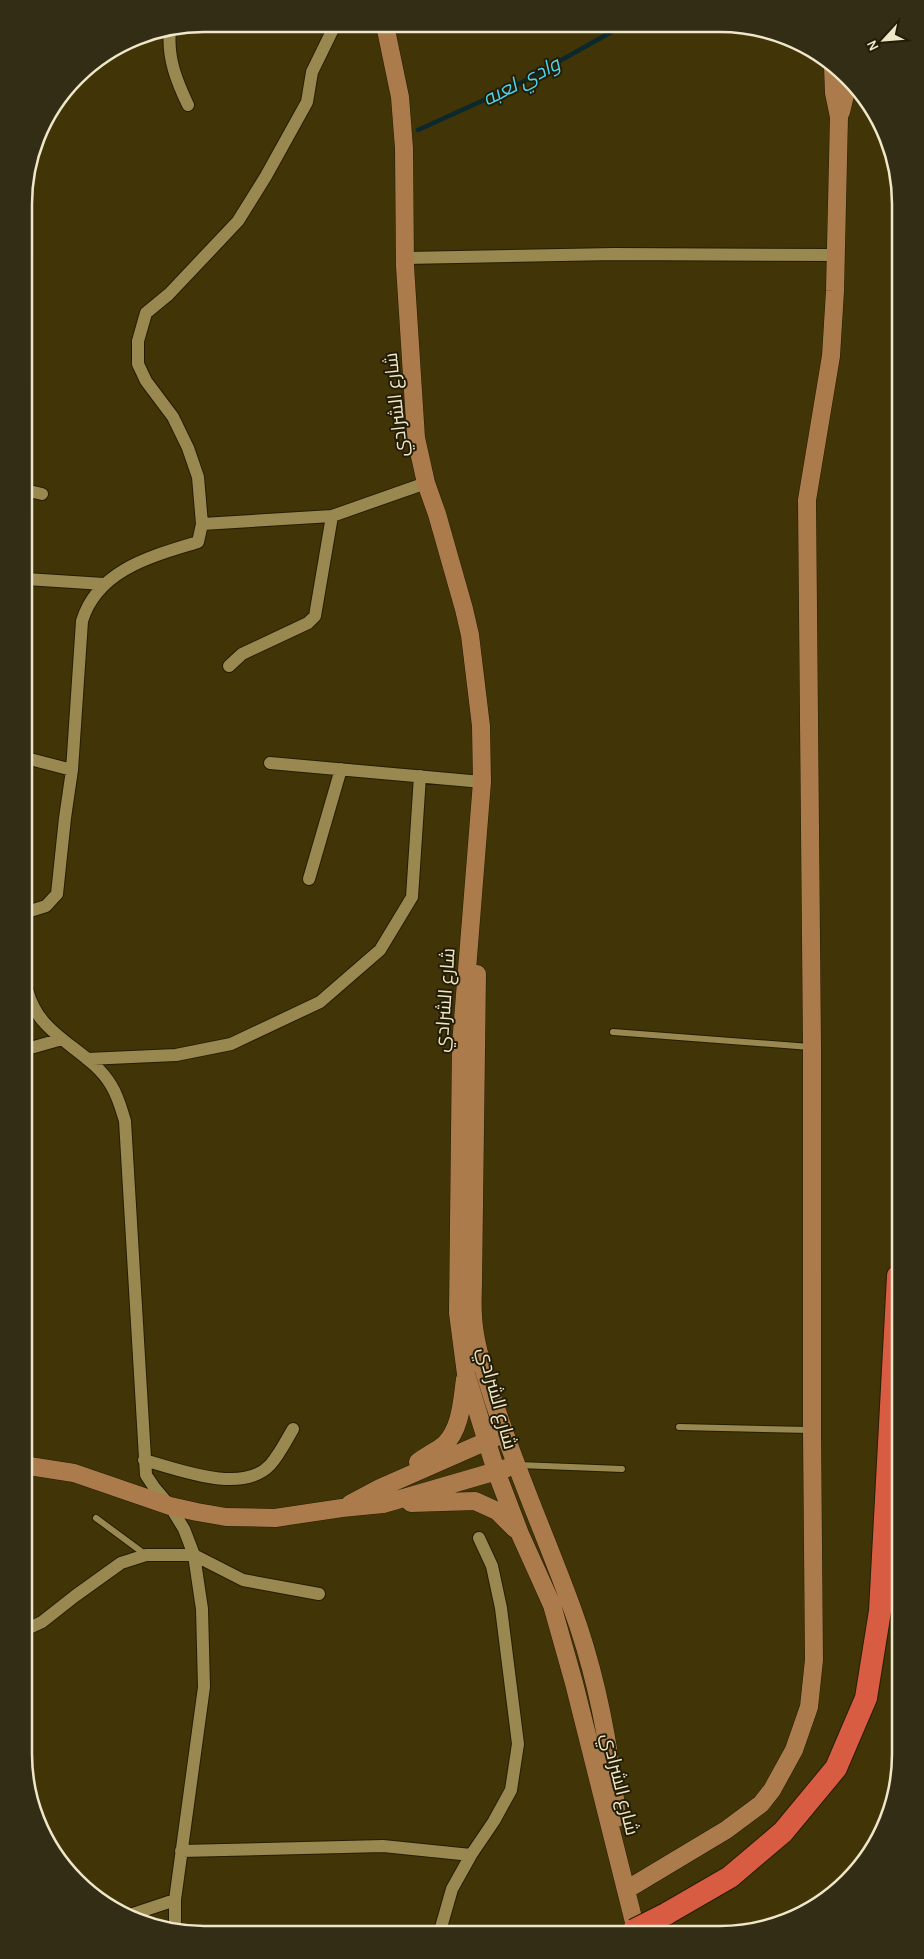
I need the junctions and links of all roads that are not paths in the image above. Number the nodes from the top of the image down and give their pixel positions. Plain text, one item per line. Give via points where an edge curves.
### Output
1 (332, 32) edge
2 (386, 32) edge
3 (170, 36) edge
4 (833, 75) edge
5 (845, 88) edge
6 (188, 106) dead end
7 (839, 117) junction
8 (836, 255) junction
9 (405, 258) junction
10 (426, 483) junction
11 (33, 492) edge
12 (42, 494) dead end
13 (332, 516) junction
14 (202, 524) junction
15 (33, 580) edge
16 (104, 584) junction
17 (229, 666) dead end
18 (33, 760) edge
19 (270, 762) dead end
20 (342, 769) junction
21 (72, 770) junction
22 (420, 776) junction
23 (482, 782) junction
24 (475, 866) junction
25 (309, 880) dead end
26 (33, 910) edge
27 (32, 1002) edge
28 (613, 1032) dead end
29 (62, 1040) junction
30 (812, 1047) junction
31 (32, 1048) edge
32 (88, 1059) junction
33 (466, 1374) junction
34 (891, 1402) edge
35 (679, 1427) dead end
36 (293, 1429) dead end
37 (812, 1430) junction
38 (504, 1434) junction
39 (486, 1441) junction
40 (144, 1460) junction
41 (516, 1465) junction
42 (32, 1466) edge
43 (622, 1469) dead end
44 (496, 1471) junction
45 (382, 1496) junction
46 (170, 1506) junction
47 (96, 1518) dead end
48 (520, 1534) junction
49 (479, 1538) dead end
50 (146, 1555) junction
51 (194, 1556) junction
52 (319, 1594) dead end
53 (32, 1627) edge
54 (181, 1851) junction
55 (470, 1855) junction
56 (618, 1863) junction
57 (626, 1890) junction
58 (175, 1900) junction
59 (137, 1913) edge
60 (176, 1924) edge
61 (441, 1926) edge
62 (634, 1926) edge
63 (643, 1926) edge

1 - 14 street via 312,72 307,102 238,221 170,294 146,314 138,341 138,364 146,382 173,417 188,448 198,477
2 - 9 street, شارع الشرادي via 400,97
3 - 6 street via 176,80
4 - 7 street
5 - 7 street
7 - 8 street
8 - 9 street via 614,254
8 - 30 street via 831,356 807,500
9 - 10 street, شارع الشرادي via 416,438
10 - 13 street
10 - 23 street, شارع الشرادي via 470,635 481,726
11 - 12 street
13 - 14 street
13 - 17 street via 315,616 308,624 242,654
14 - 16 street via 198,542 146,558
15 - 16 street
16 - 21 street via 92,598 82,621
18 - 21 street
19 - 20 street
20 - 22 street
20 - 25 street
21 - 26 street via 57,894 46,906
22 - 23 street
22 - 32 street via 412,897 380,950 320,1002 231,1044 176,1055
23 - 24 street, شارع الشرادي
24 - 33 street, شارع الشرادي via 461,1045 458,1313
24 - 38 street, شارع الشرادي via 478,942 473,1316 483,1367
27 - 29 street via 41,1020
28 - 30 lane
29 - 31 street
29 - 32 street
30 - 37 street
32 - 40 street via 110,1083 124,1121
33 - 39 street, شارع الشرادي
33 - 45 street via 459,1418 445,1444
34 - 63 highway, bridge via 880,1611 866,1698 836,1768 783,1832 730,1877
35 - 37 lane
36 - 40 street via 269,1466 249,1477 220,1480
37 - 57 street via 814,1660 809,1707 794,1750 761,1804 726,1830
38 - 39 street
38 - 41 street, شارع الشرادي
39 - 44 street, شارع الشرادي
39 - 45 street
40 - 46 street via 146,1475
41 - 43 lane
41 - 44 street
41 - 56 street, شارع الشرادي via 572,1607 592,1672 610,1754
42 - 46 street via 74,1473
44 - 45 street
44 - 48 street, شارع الشرادي
45 - 46 street via 342,1508 267,1518 226,1517
45 - 48 street via 475,1501 497,1511
46 - 51 street via 184,1529
47 - 50 lane
48 - 56 street, شارع الشرادي via 552,1606
49 - 55 street via 492,1566 501,1608 518,1744 511,1790
50 - 51 street
50 - 53 street via 121,1564
51 - 52 street via 243,1580
51 - 54 street via 202,1609 204,1687
54 - 55 street via 383,1846
54 - 58 street
55 - 61 street via 452,1889
56 - 57 street, شارع الشرادي
57 - 62 street, شارع الشرادي
58 - 59 street
58 - 60 street

